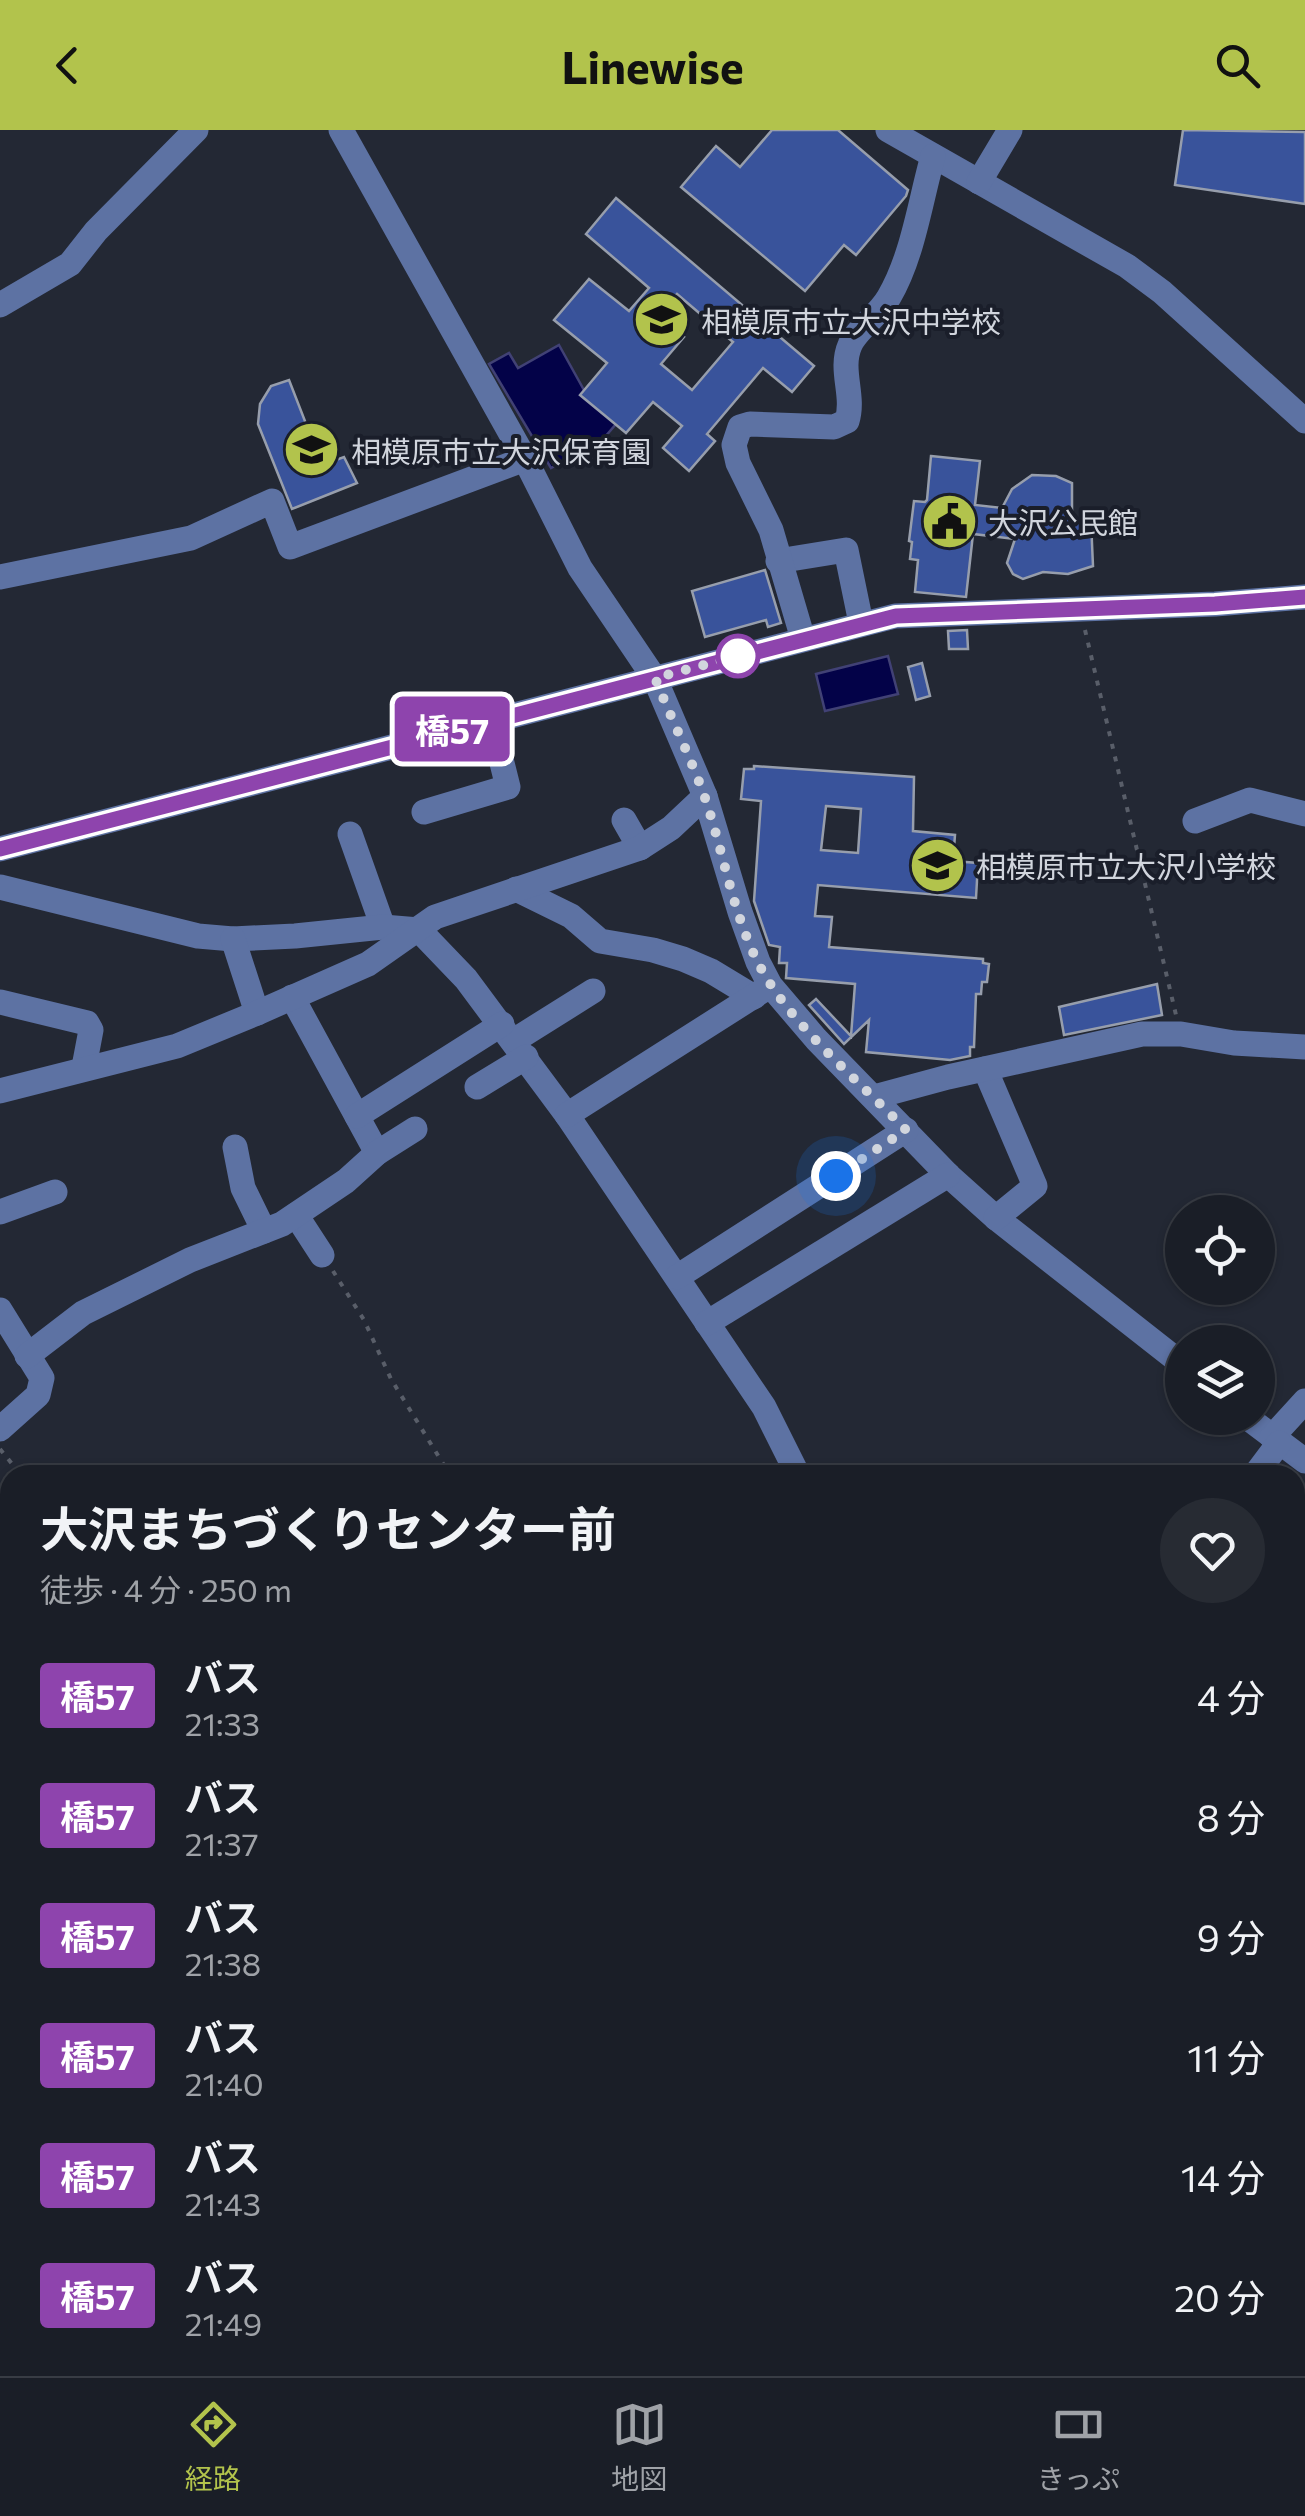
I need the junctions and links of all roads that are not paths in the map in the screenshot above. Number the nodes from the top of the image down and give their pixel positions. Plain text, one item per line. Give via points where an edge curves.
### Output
1 (196, 130) edge
2 (341, 130) edge
3 (888, 130) edge
4 (1010, 130) edge
5 (933, 156) junction
6 (979, 182) junction
7 (0, 304) edge
8 (1305, 421) edge
9 (526, 459) junction
10 (778, 561) junction
11 (0, 577) edge
12 (1305, 598) edge
13 (861, 623) junction
14 (803, 639) junction
15 (655, 678) junction
16 (491, 720) junction
17 (704, 796) junction
18 (424, 812) dead end
19 (1305, 814) edge
20 (624, 820) dead end
21 (1195, 821) dead end
22 (350, 834) dead end
23 (0, 848) edge
24 (640, 848) junction
25 (0, 887) edge
26 (516, 889) junction
27 (383, 926) junction
28 (419, 930) junction
29 (233, 939) junction
30 (593, 991) dead end
31 (762, 991) junction
32 (292, 997) junction
33 (0, 1002) edge
34 (257, 1013) junction
35 (514, 1041) junction
36 (1305, 1046) edge
37 (84, 1067) junction
38 (985, 1069) junction
39 (478, 1087) dead end
40 (0, 1091) edge
41 (874, 1097) junction
42 (567, 1115) junction
43 (357, 1116) junction
44 (415, 1129) dead end
45 (906, 1130) junction
46 (235, 1147) dead end
47 (377, 1153) junction
48 (948, 1176) junction
49 (55, 1192) dead end
50 (0, 1212) edge
51 (296, 1216) junction
52 (996, 1218) junction
53 (264, 1231) junction
54 (322, 1255) road end
55 (676, 1278) junction
56 (0, 1310) edge
57 (707, 1322) junction
58 (1165, 1351) edge
59 (27, 1356) junction
60 (1305, 1400) edge
61 (0, 1429) edge
62 (1270, 1435) edge
63 (1276, 1440) junction
64 (1305, 1461) edge
65 (793, 1465) edge
66 (1261, 1465) edge

1 - 7 street via 70,264
2 - 9 street
3 - 5 street
4 - 6 street
5 - 6 street
5 - 10 street via 898,280 879,314 850,341 847,421 834,427 750,424 735,436 738,463
6 - 8 street via 1128,266
9 - 11 street via 290,547 272,501 191,538
9 - 15 street via 580,568
10 - 13 street via 846,550
10 - 14 street
12 - 13 street via 896,616
13 - 14 street
14 - 15 street
15 - 16 street
15 - 17 street
16 - 18 street via 508,787 484,803
16 - 23 street
17 - 24 street
17 - 31 street
19 - 21 street via 1250,800
20 - 24 street
22 - 27 street
24 - 26 street
25 - 29 street
26 - 28 street via 435,917
26 - 31 street via 572,916 600,942 653,950
27 - 28 street
27 - 29 street
28 - 32 street via 368,964
28 - 35 street
29 - 34 street
30 - 35 street via 563,1002
31 - 41 street
31 - 42 street
32 - 34 street
32 - 43 street
33 - 37 street via 87,1023
34 - 37 street via 176,1046
35 - 39 street
35 - 42 street
35 - 43 street
36 - 38 street via 1142,1034
37 - 40 street
38 - 41 street
38 - 52 street via 1034,1186
41 - 45 street
42 - 55 street
43 - 47 street
44 - 47 street
45 - 48 street
45 - 55 street
46 - 53 street via 243,1188
47 - 51 street
48 - 52 street
48 - 57 street
49 - 50 street via 28,1211
51 - 53 street
51 - 54 street
52 - 58 street
53 - 59 street via 82,1313
55 - 57 street
56 - 59 street
57 - 65 street via 764,1406
59 - 61 street via 42,1378 38,1395
60 - 63 street
62 - 63 street
63 - 64 street
63 - 66 street

